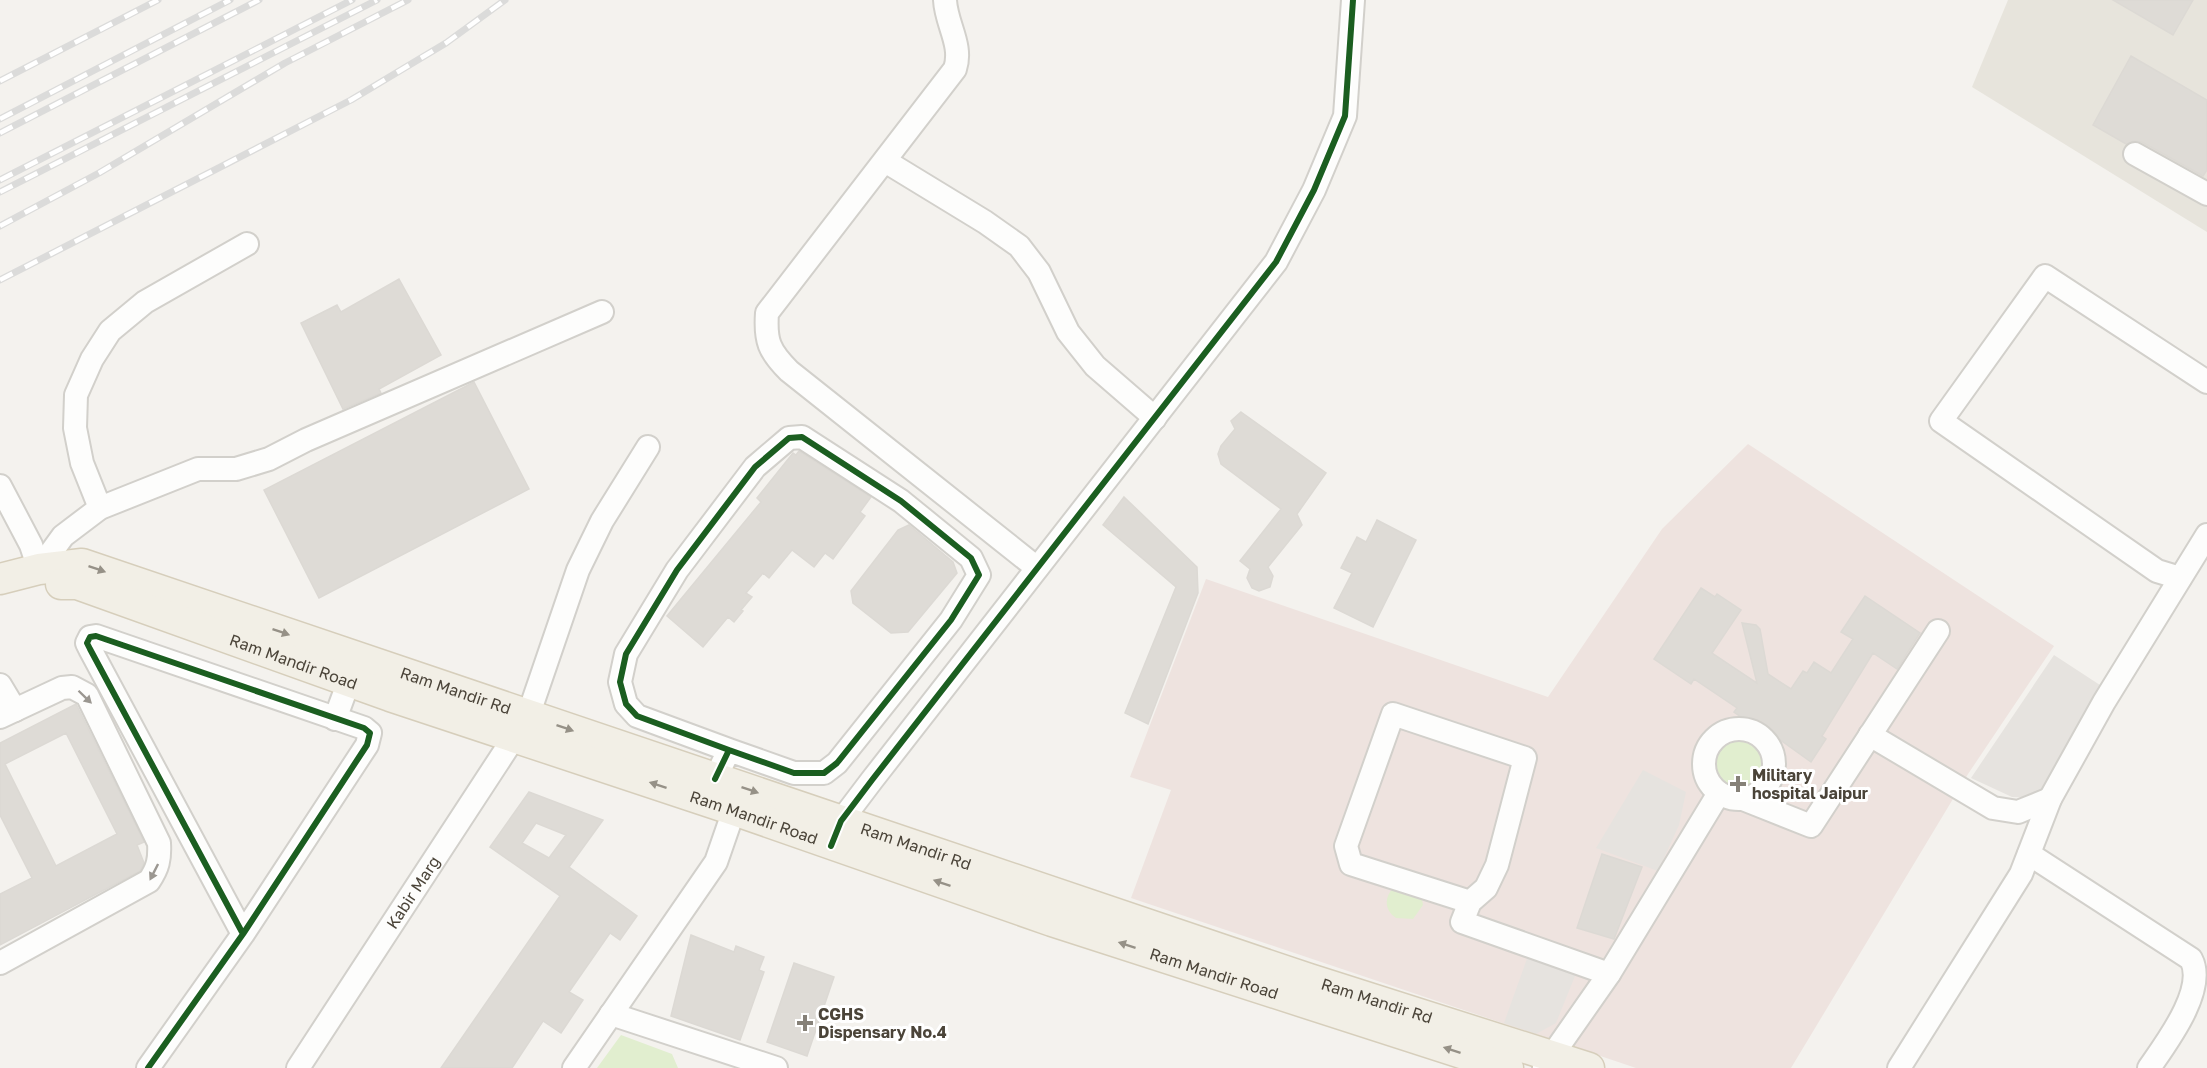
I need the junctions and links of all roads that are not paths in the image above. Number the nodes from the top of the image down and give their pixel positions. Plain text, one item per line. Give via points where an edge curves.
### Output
1 (945, 0) edge
2 (1353, 0) edge
3 (2135, 154) dead end
4 (885, 161) junction
5 (2207, 194) edge
6 (247, 244) dead end
7 (602, 312) dead end
8 (2207, 382) edge
9 (1155, 418) junction
10 (648, 447) dead end
11 (0, 486) edge
12 (100, 508) junction
13 (2207, 535) edge
14 (1037, 568) junction
15 (39, 569) junction
16 (2180, 578) junction
17 (0, 579) edge
18 (0, 597) edge
19 (1938, 631) dead end
20 (353, 670) junction
21 (0, 685) edge
22 (7, 714) edge
23 (335, 719) junction
24 (521, 727) junction
25 (1870, 735) junction
26 (729, 750) junction
27 (715, 779) junction
28 (1719, 793) junction
29 (1743, 799) junction
30 (2050, 799) junction
31 (734, 810) junction
32 (836, 834) junction
33 (2029, 854) junction
34 (1470, 902) junction
35 (243, 934) junction
36 (0, 963) edge
37 (1609, 974) junction
38 (611, 1014) junction
39 (1547, 1062) edge
40 (148, 1068) edge
41 (298, 1068) edge
42 (574, 1068) edge
43 (776, 1068) edge
44 (1508, 1068) edge
45 (1589, 1068) edge
46 (1899, 1068) edge
47 (2149, 1068) edge

1 - 4 street via 958,61
2 - 9 street via 1346,116 1314,190 1276,262
3 - 5 street
4 - 9 street via 1018,246 1039,272 1068,332 1095,366
4 - 14 street via 767,313 765,336 775,357 789,371
6 - 12 street via 145,302 110,331 92,359 76,395 75,428 82,463
7 - 12 street via 269,459 236,469 198,469
8 - 16 street via 2045,276 1941,422 2157,571
9 - 14 street
10 - 24 street, Kabir Marg via 602,521 578,570
11 - 15 street
12 - 15 street via 63,536
13 - 16 street
14 - 32 street
15 - 17 main road, Ram Mandir Rd
15 -> 20 main road, Ram Mandir Rd via 82,564
16 - 30 street
18 - 20 main road, Ram Mandir Road via 32,584 77,584
19 - 25 street
20 - 23 street
20 - 24 main road, Ram Mandir Rd
21 - 22 street
22 -> 36 street via 62,688 72,687 87,695 159,843 160,856 158,869 149,881
23 - 35 street via 368,730 370,739
23 - 35 street via 96,636 88,639 88,646
24 -> 27 main road, Ram Mandir Rd
31 -> 24 main road, Ram Mandir Road
24 - 41 street, Kabir Marg
25 - 29 street via 1811,826
25 - 30 street via 1993,808 2018,812
26 - 26 street via 794,773 824,773 837,763 951,620 979,575 971,558 901,501 802,437 789,438 755,467 677,570 626,654 620,682 626,704 637,716
26 - 27 street
27 -> 32 main road, Ram Mandir Rd
28 - 29 street
28 - 29 street via 1707,778 1705,754 1710,743 1723,732 1747,730 1766,742 1774,761 1768,784 1754,796
28 - 37 street
30 - 33 street
31 - 32 main road, Ram Mandir Road
31 - 38 street via 716,862
32 - 39 main road, Ram Mandir Rd via 1309,979
44 -> 32 main road, Ram Mandir Road via 1052,921
33 - 46 street via 2021,874
33 - 47 street via 2191,959 2199,968 2201,981 2193,1006
34 - 34 street via 1486,888 1497,865 1525,758 1393,714 1346,846 1351,864
34 - 37 street via 1462,922
35 - 40 street
37 - 39 street
38 - 42 street
38 - 43 street
39 - 45 main road, Ram Mandir Rd

